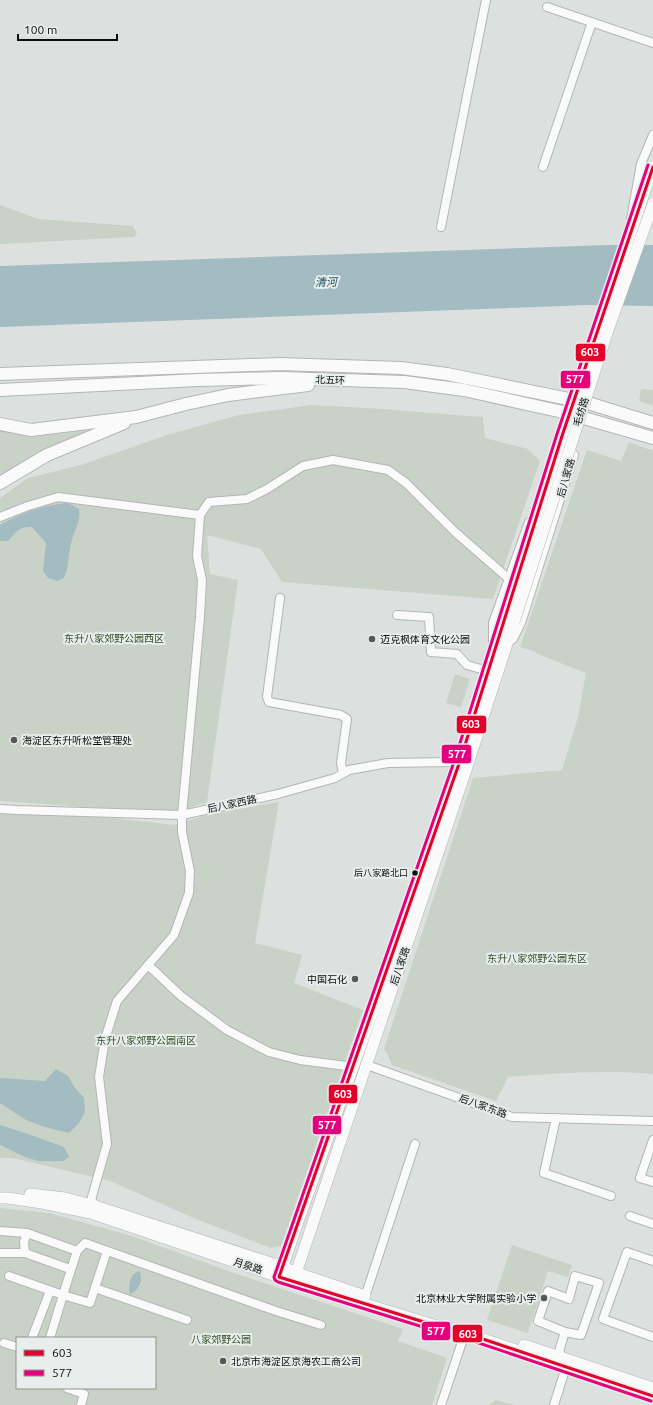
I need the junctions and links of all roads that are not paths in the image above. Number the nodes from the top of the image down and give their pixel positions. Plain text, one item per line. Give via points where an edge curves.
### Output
1 (486, 0) edge
2 (547, 7) dead end
3 (592, 22) junction
4 (653, 43) edge
5 (653, 135) edge
6 (543, 166) dead end
7 (653, 167) edge
8 (653, 204) edge
9 (653, 207) edge
10 (631, 222) dead end
11 (441, 227) dead end
12 (604, 329) dead end
13 (0, 370) edge
14 (19, 373) junction
15 (0, 374) edge
16 (346, 381) junction
17 (0, 390) edge
18 (136, 417) junction
19 (653, 423) edge
20 (0, 424) edge
21 (653, 438) edge
22 (0, 483) edge
23 (200, 515) junction
24 (0, 517) edge
25 (509, 579) junction
26 (280, 598) dead end
27 (397, 615) dead end
28 (509, 620) junction
29 (497, 658) junction
30 (488, 671) junction
31 (460, 761) junction
32 (343, 773) junction
33 (0, 808) edge
34 (182, 815) junction
35 (148, 965) junction
36 (366, 1065) junction
37 (354, 1067) junction
38 (556, 1118) junction
39 (653, 1121) edge
40 (653, 1140) edge
41 (415, 1144) dead end
42 (653, 1182) edge
43 (0, 1191) edge
44 (611, 1196) dead end
45 (0, 1198) edge
46 (100, 1208) junction
47 (630, 1216) dead end
48 (653, 1224) edge
49 (0, 1231) edge
50 (27, 1233) junction
51 (77, 1250) junction
52 (107, 1251) junction
53 (0, 1253) edge
54 (25, 1253) junction
55 (653, 1261) edge
56 (70, 1269) junction
57 (281, 1272) junction
58 (9, 1276) dead end
59 (295, 1277) junction
60 (94, 1288) junction
61 (50, 1291) junction
62 (367, 1291) dead end
63 (63, 1295) junction
64 (187, 1320) dead end
65 (321, 1324) dead end
66 (565, 1332) junction
67 (465, 1333) junction
68 (653, 1336) edge
69 (32, 1337) edge
70 (50, 1337) edge
71 (4, 1343) dead end
72 (16, 1348) edge
73 (565, 1362) junction
74 (653, 1388) edge
75 (70, 1389) edge
76 (653, 1396) edge
77 (81, 1405) edge
78 (441, 1405) edge
79 (554, 1405) edge

1 - 11 street
2 - 3 street
3 - 4 street
3 - 6 street
5 - 10 street via 641,164
7 - 28 main road, 毛纺路, bridge via 579,385
8 - 28 main road, 毛纺路, bridge
9 - 12 street via 641,227
13 - 14 highway
14 - 15 highway, 北五环
14 - 19 highway, 北五环 via 280,364 401,368 447,374 588,402
16 - 17 highway, 北五环 via 281,378
16 - 18 highway via 228,395
16 - 21 highway, 北五环 via 404,382 464,390 563,412
18 - 20 highway via 31,430
18 - 22 highway via 47,455
23 - 24 street via 58,497
23 - 25 street via 209,502 247,499 303,466 333,460 388,470 406,483 455,532
23 - 34 street via 197,556 202,580 201,602
25 - 29 street, 后八家路 via 493,623
25 - 29 street, 后八家路 via 552,450 565,445 574,455 521,623
26 - 32 street via 267,697 269,702 341,715 347,719 341,763
27 - 30 street via 429,617 431,652 457,654 467,666
28 - 29 main road, 后八家路
29 - 30 main road, 后八家路
29 - 36 main road, 后八家路 via 465,773
30 - 31 main road, 后八家路
31 - 32 street, 后八家西路 via 388,763
31 - 37 main road, 后八家路
32 - 34 street, 后八家西路 via 335,778 278,794
33 - 34 street, 后八家西路
34 - 35 street via 182,832 190,871 189,893 174,935
35 - 37 street via 181,996 227,1030 269,1052 300,1060
35 - 46 street via 117,1001 105,1039 99,1077 107,1144 91,1200
36 - 38 street, 后八家东路 via 512,1117
36 - 59 main road, 后八家路
37 - 57 main road, 后八家路
38 - 39 street, 后八家东路
38 - 44 street via 544,1173
40 - 42 street via 640,1178
41 - 62 street
43 - 46 main road, 月泉路 via 65,1198
45 - 57 main road, 月泉路 via 91,1213
46 - 57 main road, 月泉路 via 205,1241
47 - 48 street
49 - 50 street
50 - 51 street
50 - 54 street via 24,1242
51 - 52 street via 85,1243
51 - 56 street
52 - 60 street
52 - 65 street via 276,1311
53 - 54 street
54 - 56 street
55 - 68 street via 626,1252 603,1319
56 - 63 street
57 - 59 main road, 月泉路
58 - 61 street
59 - 67 main road, 月泉路 via 440,1327
59 - 73 main road, 月泉路 via 466,1328
60 - 63 street via 90,1303
60 - 64 street
61 - 63 street
61 - 69 street
63 - 70 street
66 - 66 street via 538,1321 548,1291 569,1299 575,1276 598,1283 581,1335
66 - 73 street via 559,1350
67 - 73 main road, 月泉路
67 - 78 street
71 - 72 street
73 - 74 main road, 月泉路
73 - 76 main road, 月泉路
73 - 79 street
75 - 77 street via 84,1394

